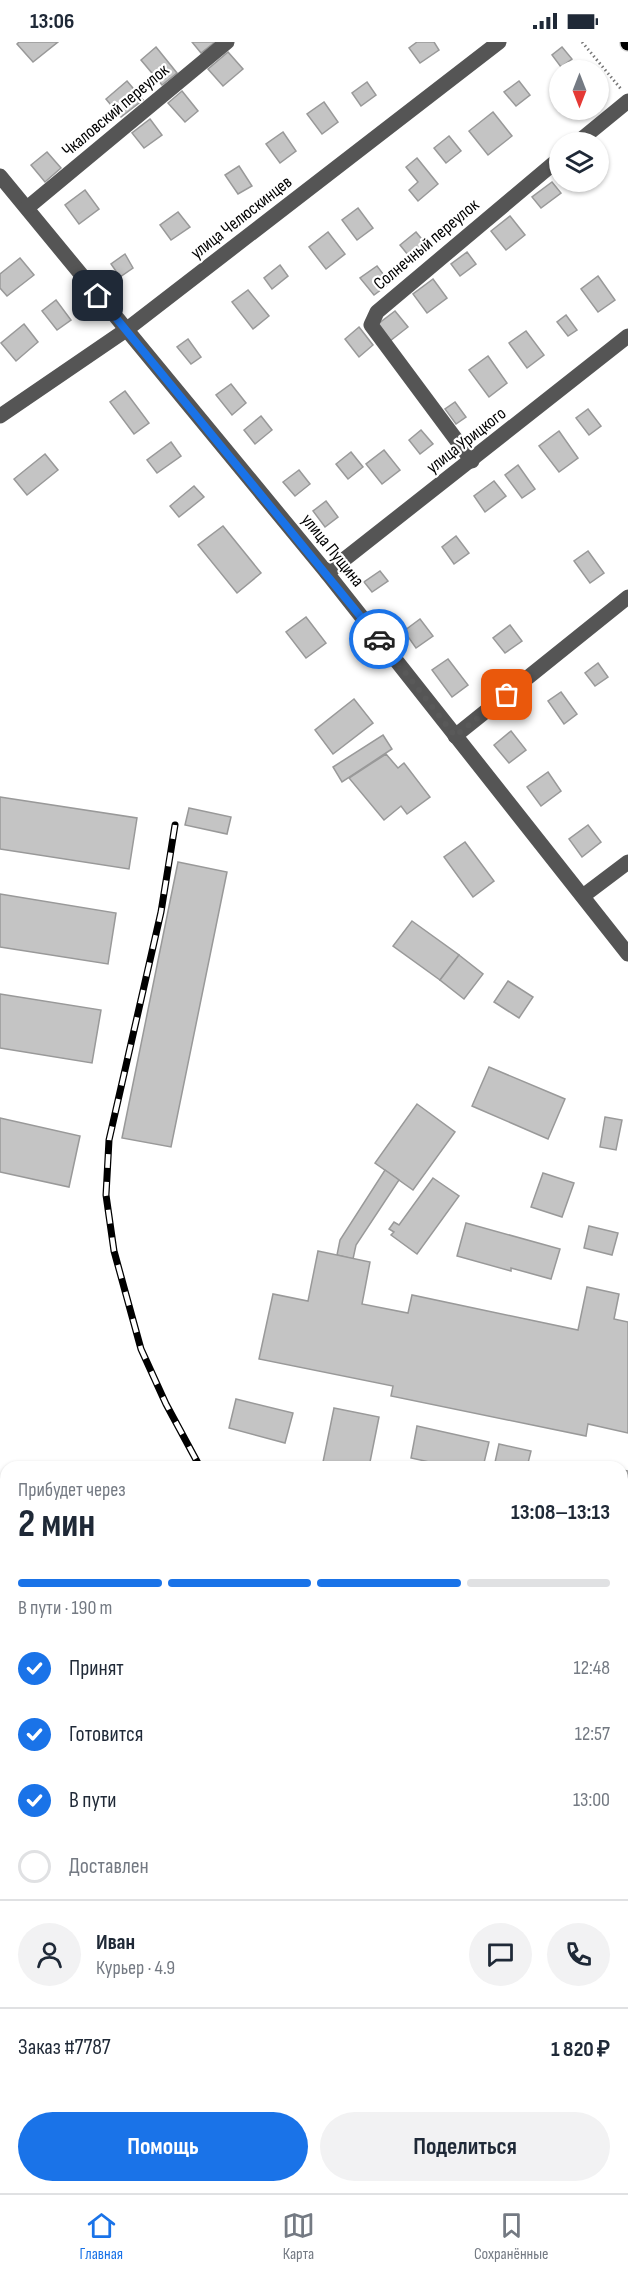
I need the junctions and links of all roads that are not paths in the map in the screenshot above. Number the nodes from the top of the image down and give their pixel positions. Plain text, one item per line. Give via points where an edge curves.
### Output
1 (228, 42) edge
2 (499, 42) edge
3 (628, 99) edge
4 (590, 132) edge
5 (549, 167) edge
6 (0, 176) edge
7 (27, 208) junction
8 (126, 330) junction
9 (628, 336) edge
10 (0, 416) edge
11 (472, 460) junction
12 (327, 573) junction
13 (628, 597) edge
14 (455, 736) junction
15 (628, 862) edge
16 (583, 896) junction
17 (628, 954) edge

1 - 7 street, Чкаловский переулок
2 - 8 street, улица Челюскинцев
3 - 4 street
5 - 11 street, Солнечный переулок via 377,312 370,325
6 - 7 street, улица Пущина
7 - 8 street, улица Пущина
8 - 10 street, улица Челюскинцев
8 - 12 street, улица Пущина
9 - 11 street, улица Урицкого
11 - 12 street, улица Урицкого
12 - 14 street, улица Пущина
13 - 14 street
14 - 16 street, улица Пущина
15 - 16 street
16 - 17 street, улица Пущина

